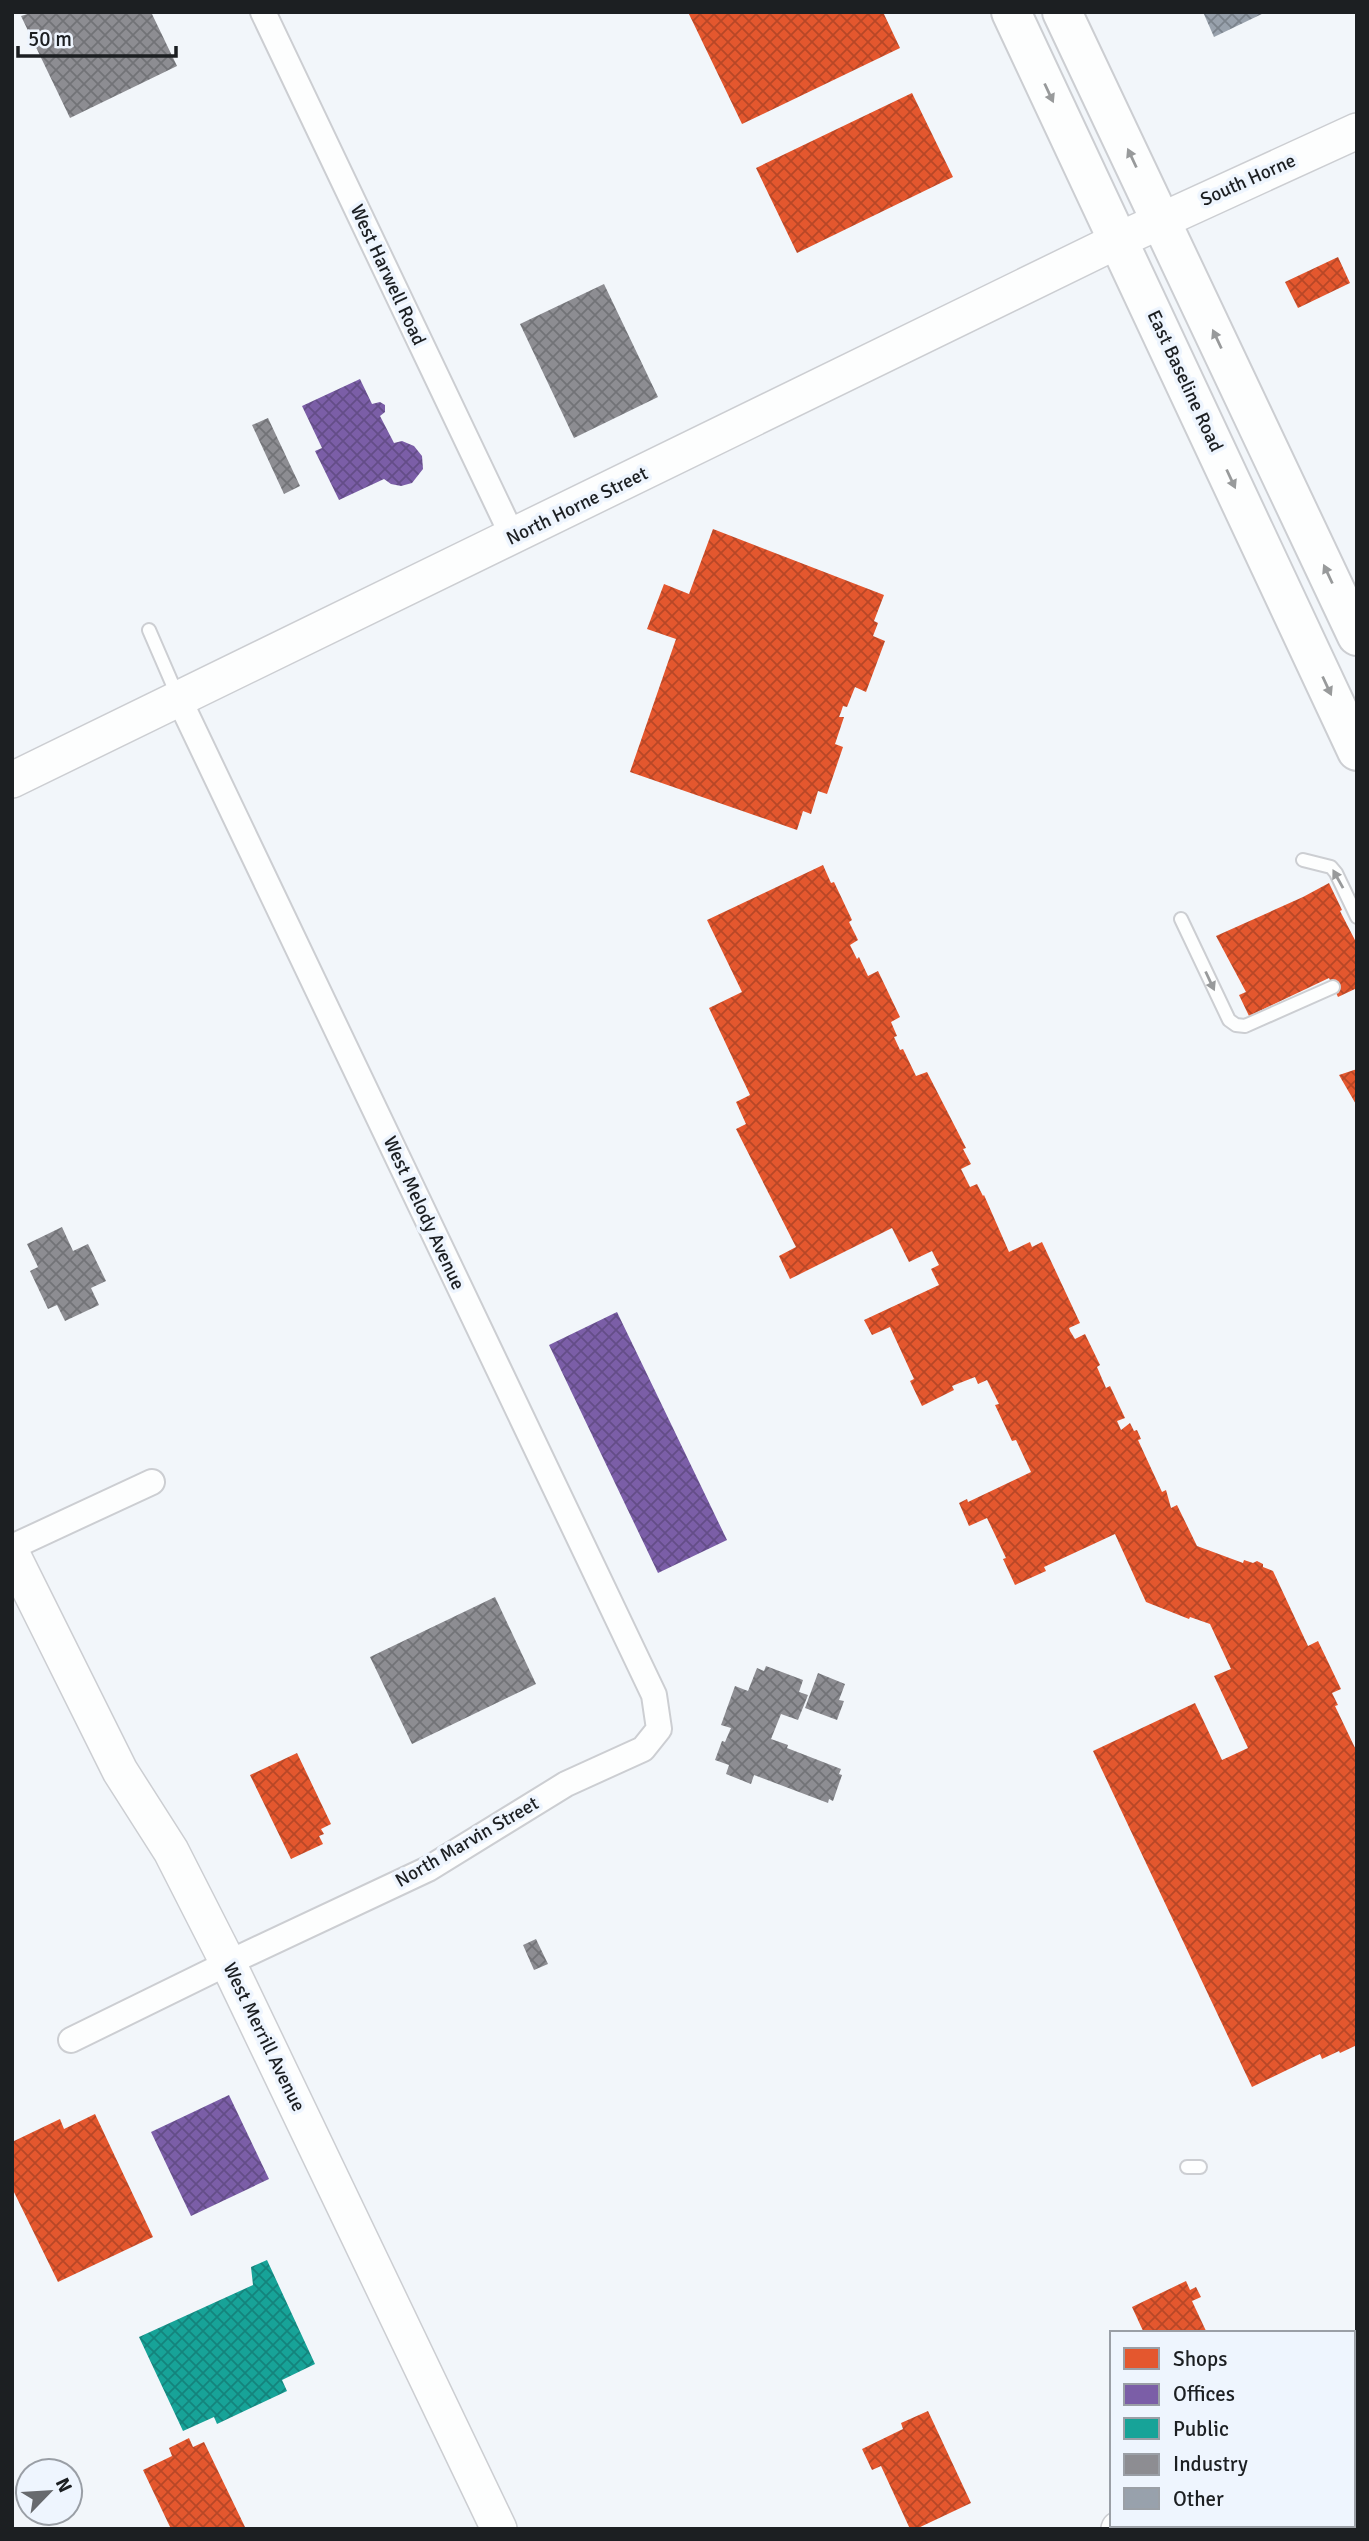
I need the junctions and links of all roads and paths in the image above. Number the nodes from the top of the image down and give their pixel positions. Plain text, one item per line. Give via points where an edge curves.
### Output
1 (263, 12) edge
2 (1011, 12) edge
3 (1062, 12) edge
4 (1357, 131) edge
5 (1140, 230) junction
6 (513, 537) junction
7 (149, 630) dead end
8 (1357, 636) edge
9 (179, 699) junction
10 (1355, 746) edge
11 (12, 780) edge
12 (1303, 860) dead end
13 (1357, 917) edge
14 (1181, 919) dead end
15 (1333, 987) dead end
16 (152, 1482) dead end
17 (12, 1547) edge
18 (12, 1553) edge
19 (659, 1729) joint
20 (229, 1963) junction
21 (71, 2040) dead end
22 (1187, 2167) dead end
23 (1200, 2167) dead end
24 (499, 2529) edge

1 - 6 street, West Harwell Road
2 -> 5 main road, East Baseline Road
5 -> 3 main road, East Baseline Road
4 - 5 street, South Horne
5 - 6 street, North Horne Street
8 -> 5 main road, East Baseline Road
5 -> 10 main road, East Baseline Road
6 - 9 street, North Horne Street
7 - 9 lane
9 - 11 street, North Horne Street
9 - 19 street, West Melody Avenue via 654,1695
13 -> 12 lane via 1331,867
14 -> 15 lane via 1229,1020 1236,1025 1245,1026
16 - 17 street
18 - 20 street, West Merrill Avenue via 120,1771 171,1851
19 - 20 street, North Marvin Street via 642,1749 566,1784 428,1869
20 - 21 street, North Marvin Street
20 - 24 street, West Merrill Avenue
22 - 23 lane

